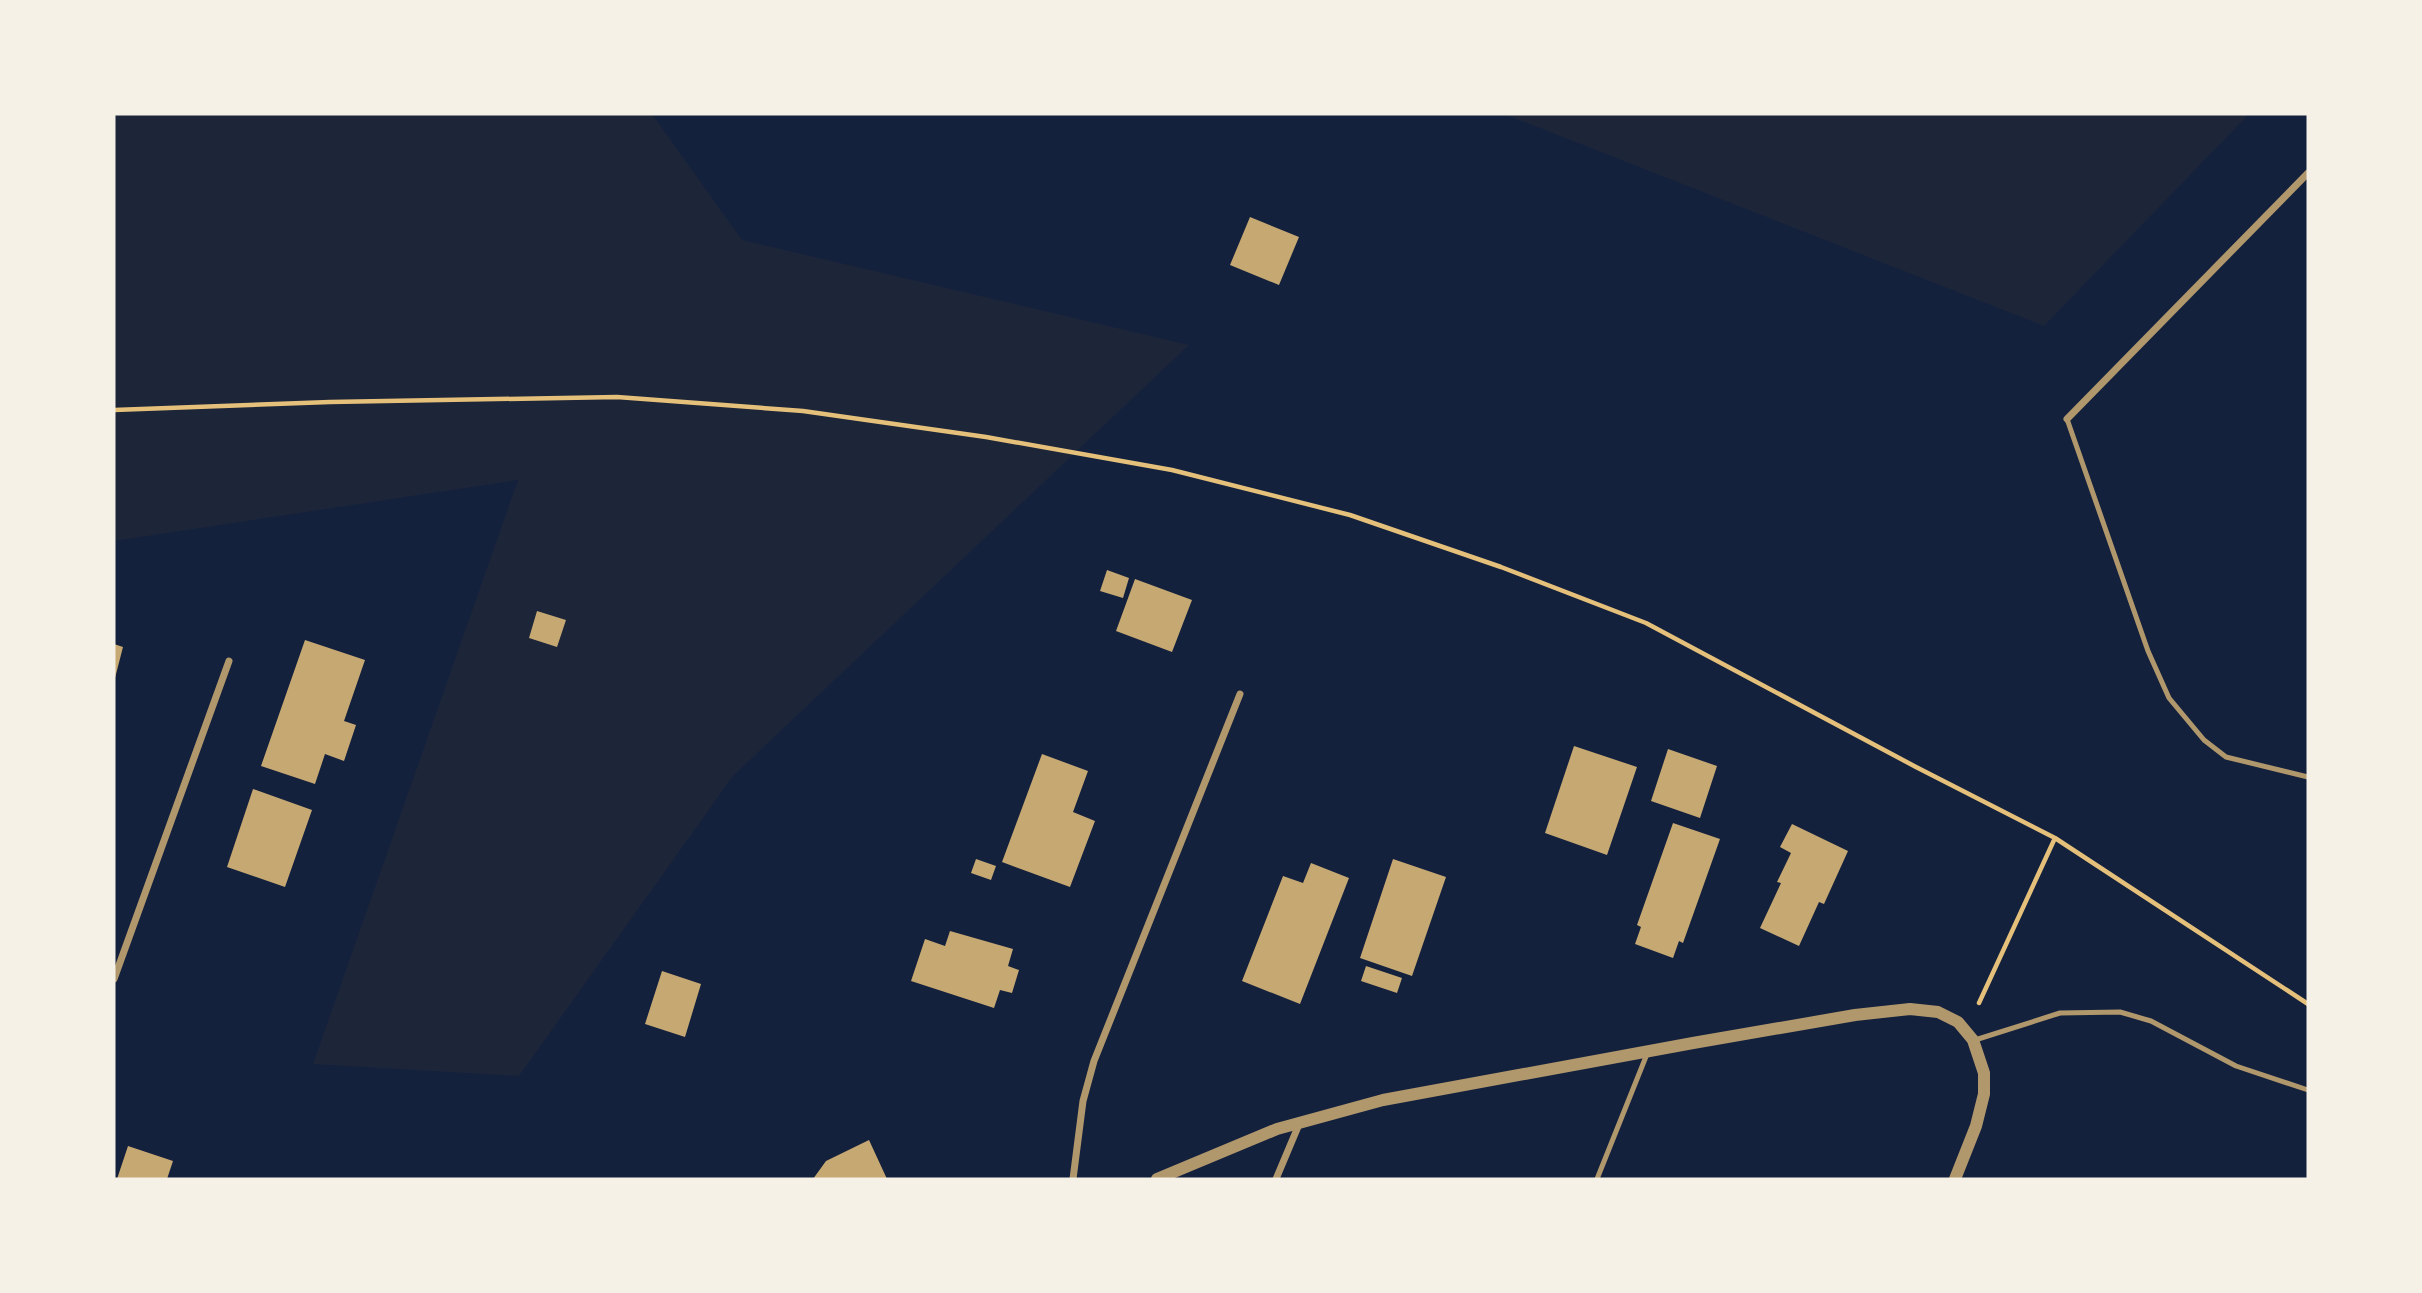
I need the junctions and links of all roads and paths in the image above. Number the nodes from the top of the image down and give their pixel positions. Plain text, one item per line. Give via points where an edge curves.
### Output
1 (2308, 173) edge
2 (114, 410) edge
3 (2067, 419) joint
4 (229, 661) dead end
5 (1240, 694) dead end
6 (2308, 777) edge
7 (2055, 838) junction
8 (114, 979) edge
9 (2308, 1004) edge
10 (1970, 1035) junction
11 (1648, 1051) junction
12 (2308, 1090) edge
13 (1301, 1121) junction
14 (1073, 1179) edge
15 (1157, 1179) edge
16 (1276, 1179) edge
17 (1597, 1179) edge
18 (1955, 1179) edge

1 - 3 street
2 - 7 path via 617,397 803,411 1172,470 1350,515 1646,623
3 - 6 lane via 2148,651 2169,698 2204,740 2226,757
4 - 8 street
5 - 14 street via 1094,1061 1083,1101
7 - 9 path
7 - 10 path
10 - 11 street via 1958,1022 1938,1012 1891,1010
10 - 12 lane via 2060,1013 2120,1012 2151,1020 2236,1066
10 - 18 street via 1984,1073 1984,1094
11 - 13 street via 1383,1100
11 - 17 lane
13 - 15 street
13 - 16 street

